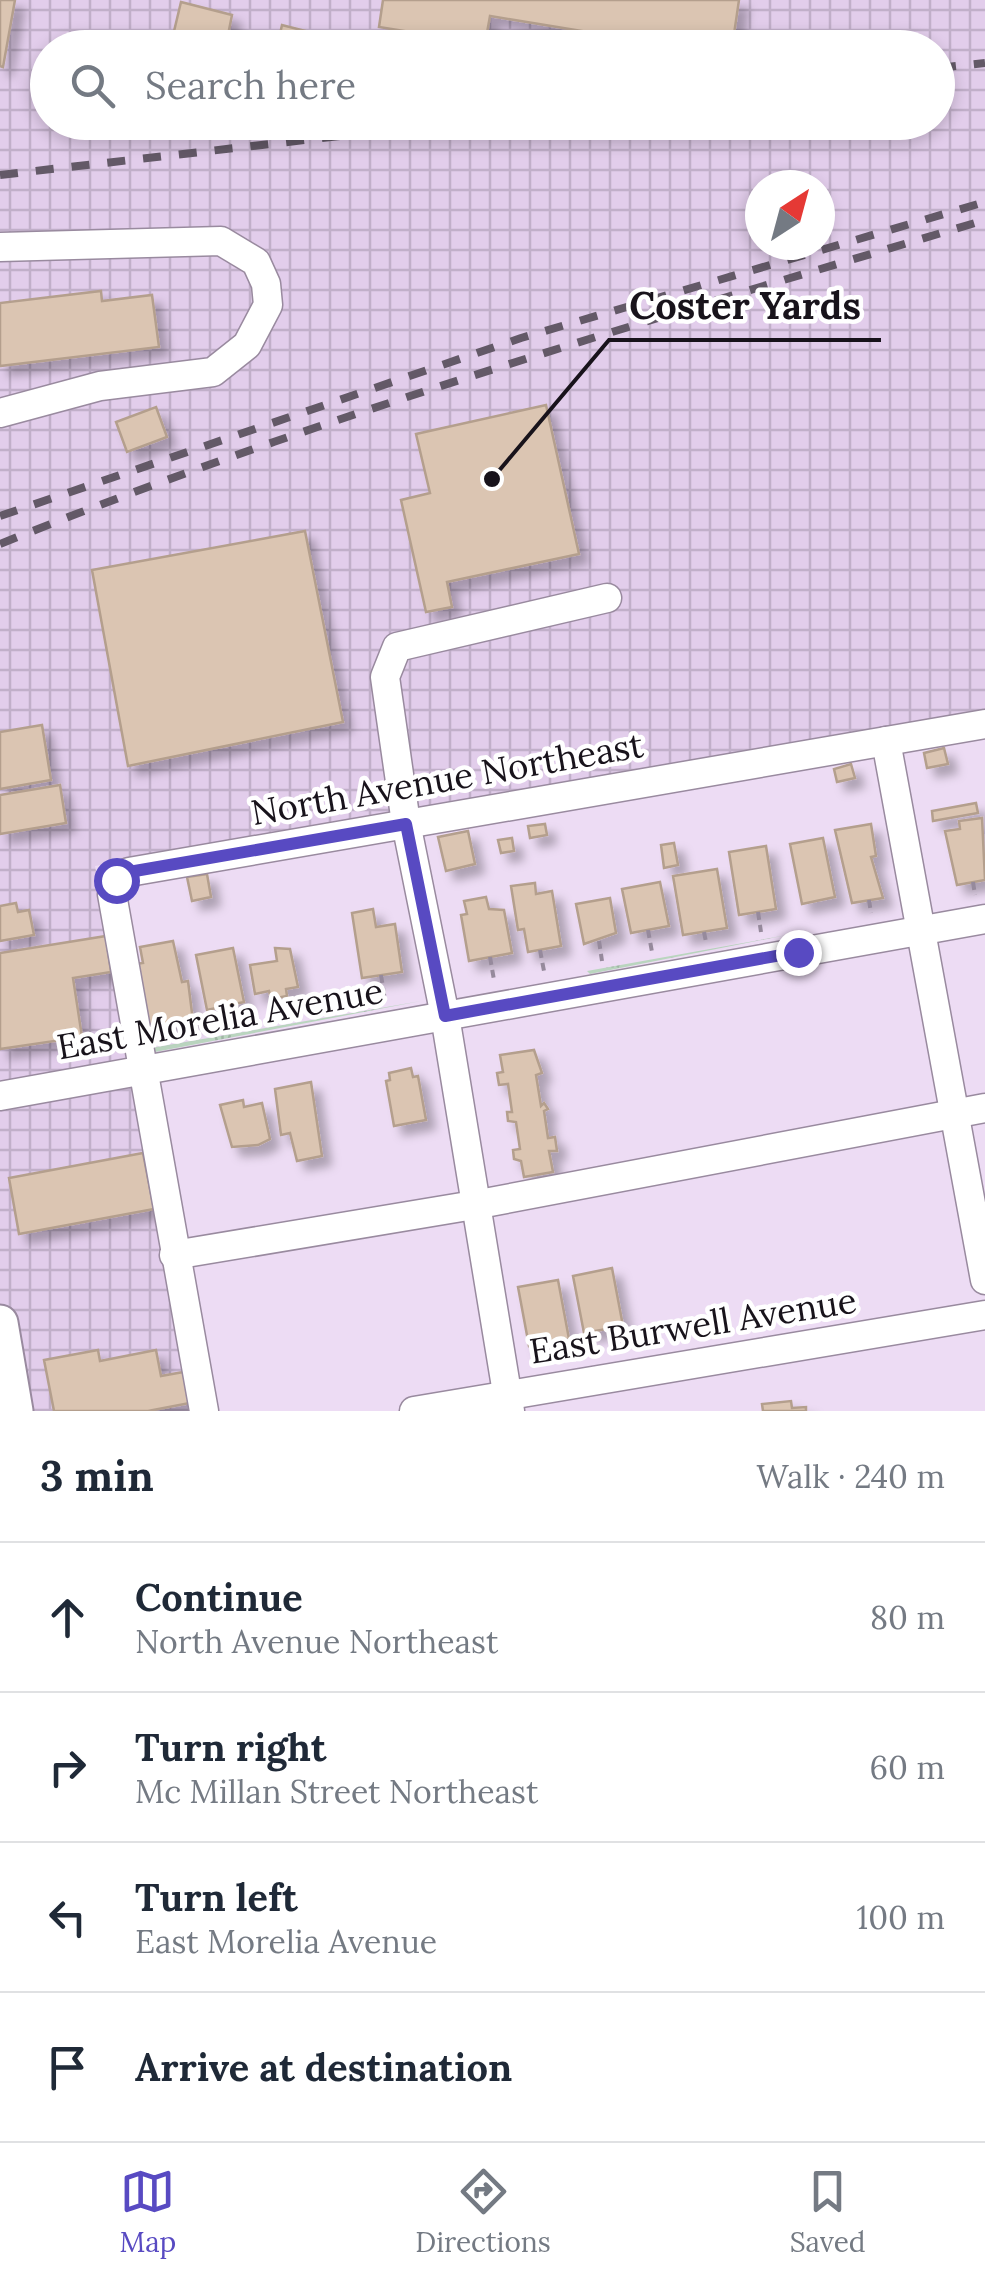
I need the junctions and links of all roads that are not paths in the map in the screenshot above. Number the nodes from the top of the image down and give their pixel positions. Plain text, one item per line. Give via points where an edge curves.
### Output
1 (0, 247) edge
2 (0, 413) edge
3 (607, 598) dead end
4 (985, 724) edge
5 (886, 741) junction
6 (406, 824) junction
7 (980, 909) edge
8 (923, 930) junction
9 (445, 1016) junction
10 (143, 1072) junction
11 (0, 1096) edge
12 (985, 1108) edge
13 (954, 1112) junction
14 (474, 1205) junction
15 (174, 1255) junction
16 (985, 1280) edge
17 (985, 1315) edge
18 (0, 1322) edge
19 (508, 1403) edge
20 (15, 1411) edge
21 (204, 1411) edge
22 (414, 1411) edge

1 - 2 street via 221,242 256,262 268,304 248,345 213,372 100,386
3 - 6 street via 397,647 385,677
4 - 5 street, North Avenue Northeast
5 - 6 street, North Avenue Northeast
5 - 8 street
6 - 9 street
6 - 10 street, North Avenue Northeast via 129,872 116,880 112,894
7 - 8 street, East Morelia Avenue
8 - 9 street, East Morelia Avenue
8 - 13 street
9 - 10 street, East Morelia Avenue
9 - 14 street
10 - 11 street, East Morelia Avenue
10 - 15 street
12 - 13 street
13 - 14 street
13 - 16 street
14 - 15 street
14 - 19 street
15 - 21 street
17 - 19 street, East Burwell Avenue
18 - 20 main road
19 - 22 street, East Burwell Avenue

